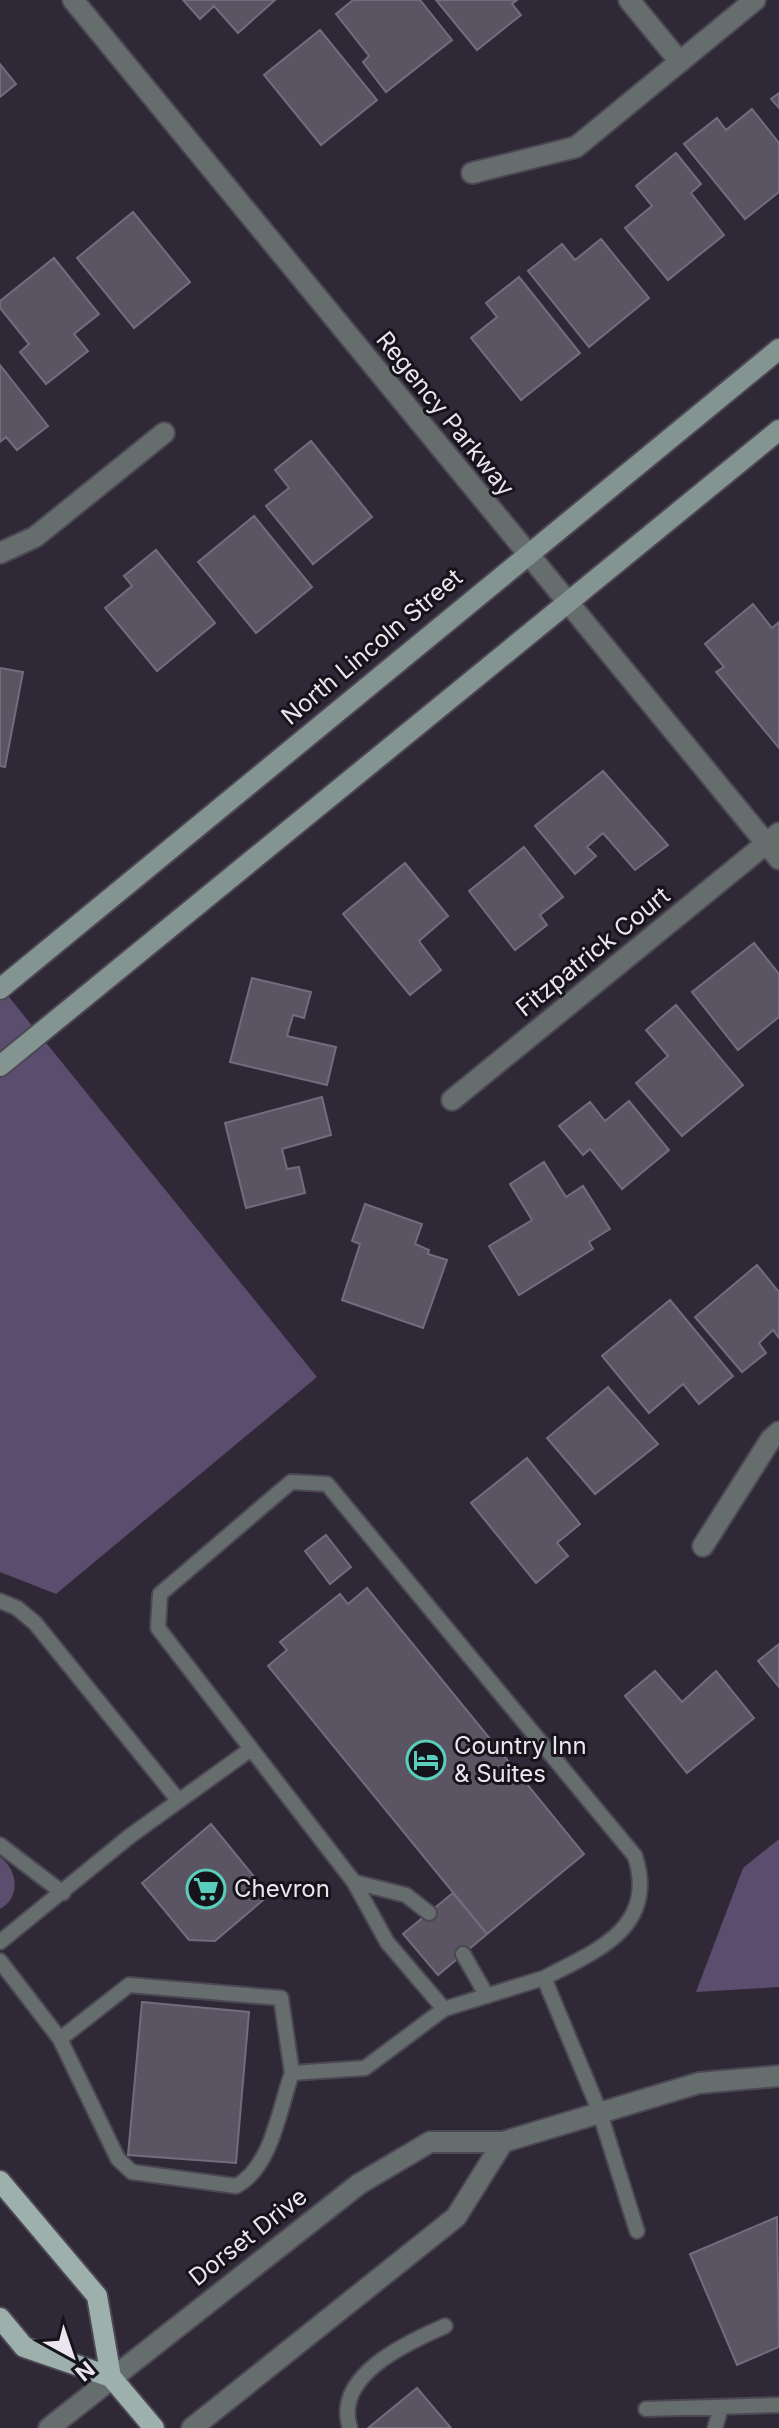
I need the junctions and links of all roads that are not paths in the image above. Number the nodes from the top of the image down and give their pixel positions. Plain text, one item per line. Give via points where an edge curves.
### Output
1 (73, 0) edge
2 (629, 0) edge
3 (755, 0) edge
4 (680, 62) junction
5 (472, 173) dead end
6 (779, 349) edge
7 (779, 430) edge
8 (164, 433) dead end
9 (0, 553) edge
10 (526, 553) junction
11 (567, 603) junction
12 (775, 845) edge
13 (0, 989) edge
14 (0, 1066) edge
15 (452, 1100) dead end
16 (779, 1432) edge
17 (703, 1546) dead end
18 (0, 1601) edge
19 (251, 1749) junction
20 (179, 1801) junction
21 (0, 1845) edge
22 (354, 1882) junction
23 (63, 1893) junction
24 (429, 1913) dead end
25 (0, 1942) edge
26 (463, 1954) dead end
27 (0, 1961) edge
28 (544, 1978) junction
29 (487, 1996) junction
30 (444, 2009) junction
31 (60, 2039) junction
32 (292, 2073) junction
33 (779, 2076) edge
34 (599, 2110) junction
35 (503, 2142) junction
36 (0, 2181) edge
37 (637, 2231) dead end
38 (0, 2318) edge
39 (445, 2326) dead end
40 (111, 2377) junction
41 (779, 2405) edge
42 (721, 2407) junction
43 (646, 2409) dead end
44 (49, 2428) edge
45 (154, 2428) edge
46 (192, 2428) edge
47 (350, 2428) edge
48 (715, 2428) edge

1 - 10 street, Regency Parkway
2 - 4 street
3 - 4 street
4 - 5 street via 576,147
6 - 10 street, North Lincoln Street
7 - 11 street
8 - 9 street via 35,537
10 - 11 street, Regency Parkway
10 - 13 street, North Lincoln Street
11 - 12 street, Regency Parkway
11 - 14 street
12 - 15 street, Fitzpatrick Court
16 - 17 street
18 - 20 lane via 35,1623
19 - 20 lane
19 - 22 lane
19 - 28 lane via 158,1628 160,1594 291,1482 327,1484 635,1856 643,1880 635,1912 611,1943
20 - 23 lane
21 - 23 lane
22 - 24 lane via 406,1895
22 - 30 lane via 387,1942
23 - 25 lane
26 - 29 lane
27 - 31 lane
28 - 29 lane
28 - 34 lane
29 - 30 lane
30 - 32 lane via 365,2068
31 - 32 lane via 129,1985 281,1998
31 - 32 lane via 118,2159 132,2172 236,2186 249,2180 260,2164
33 - 34 street, Dorset Drive via 699,2083
34 - 35 street, Dorset Drive
34 - 37 lane
35 - 40 street, Dorset Drive via 430,2142 359,2184
35 - 46 street via 456,2217
36 - 40 main road via 97,2296
38 - 40 main road via 24,2347
39 - 47 lane via 411,2341 361,2378 346,2407
40 - 44 street, Dorset Drive
40 - 45 main road
41 - 42 lane
42 - 43 lane
42 - 48 lane

